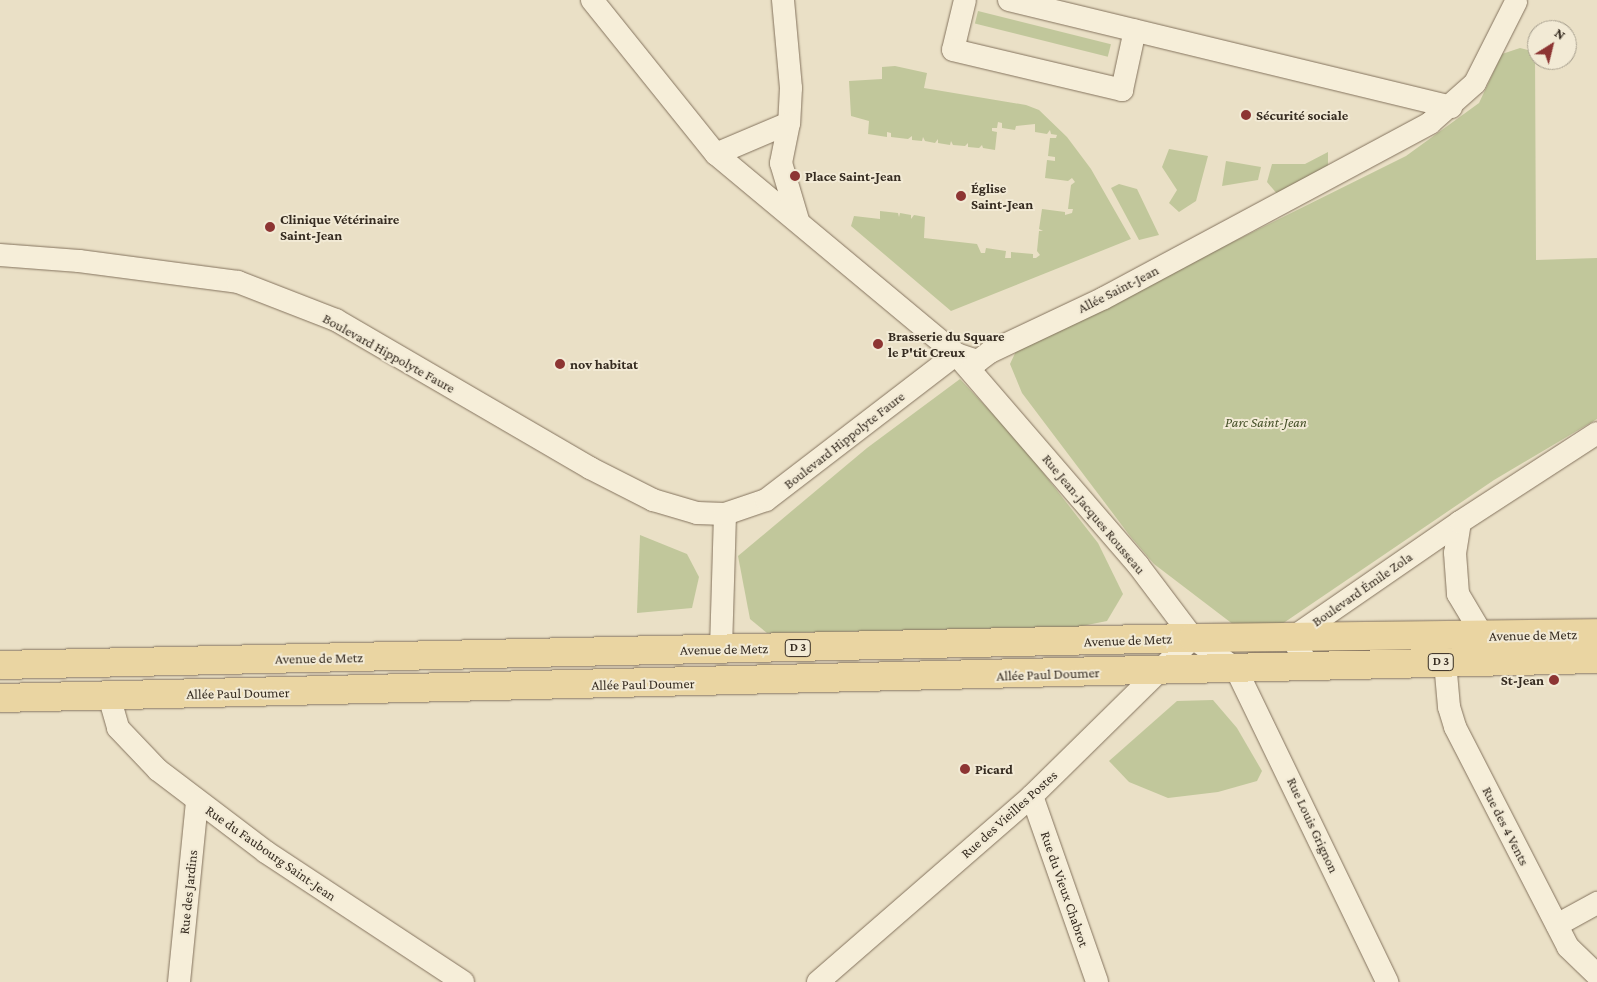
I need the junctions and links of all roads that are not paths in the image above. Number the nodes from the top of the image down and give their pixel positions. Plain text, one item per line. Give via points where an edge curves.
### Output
1 (592, 0) edge
2 (783, 0) edge
3 (965, 0) edge
4 (1009, 0) edge
5 (1513, 1) edge
6 (1136, 30) junction
7 (1450, 107) junction
8 (789, 123) junction
9 (716, 154) junction
10 (798, 220) junction
11 (0, 255) edge
12 (956, 354) junction
13 (1597, 433) edge
14 (725, 514) junction
15 (1460, 522) junction
16 (1597, 633) edge
17 (1483, 636) junction
18 (1193, 638) junction
19 (1292, 638) junction
20 (721, 649) junction
21 (1597, 659) edge
22 (1445, 662) junction
23 (0, 665) edge
24 (1297, 666) junction
25 (1236, 668) junction
26 (1163, 670) junction
27 (109, 696) junction
28 (0, 698) edge
29 (1032, 796) junction
30 (197, 801) junction
31 (1597, 903) edge
32 (1557, 925) junction
33 (1597, 975) edge
34 (179, 982) edge
35 (463, 982) edge
36 (818, 982) edge
37 (1097, 982) edge
38 (1387, 982) edge

1 - 9 street via 695,132
2 - 8 street via 791,88
3 - 6 street via 953,50 1122,90
4 - 6 street
5 - 7 street, Allée Saint-Jean via 1475,83
6 - 7 street
7 - 12 street, Allée Saint-Jean via 1430,123 1104,298 990,352 978,361
8 - 9 street
8 - 10 street via 781,163
9 - 10 street
10 - 12 street
11 - 14 street, Boulevard Hippolyte Faure via 79,261 238,282 336,320 590,468 653,500 697,513
12 - 14 street, Boulevard Hippolyte Faure via 766,500
12 - 18 street, Rue Jean-Jacques Rousseau via 1138,565
13 - 15 street, Boulevard Émile Zola
14 - 20 street
15 - 17 street via 1454,553 1458,594
15 - 19 street, Boulevard Émile Zola
16 - 17 main road, Avenue de Metz / D 3
17 - 19 main road, Avenue de Metz / D 3
18 - 19 main road, Avenue de Metz / D 3
18 - 20 main road, Avenue de Metz / D 3
18 - 25 street, Rue Jean-Jacques Rousseau
18 - 26 street, Rue des Vieilles Postes
19 - 24 street
20 - 23 main road, Avenue de Metz / D 3
21 - 22 main road, Avenue de Metz / D 3
22 - 24 main road, Avenue de Metz / D 3
22 - 32 street, Rue des 4 Vents via 1449,707 1455,727
24 - 25 main road, Allée Paul Doumer / D 3
25 - 26 main road, Allée Paul Doumer / D 3
25 - 38 street, Rue Louis Grignon
26 - 27 main road, Allée Paul Doumer / D 3
26 - 29 street, Rue des Vieilles Postes
27 - 28 main road, Allée Paul Doumer / D 3
27 - 30 street, Rue du Faubourg Saint-Jean via 118,728 133,747
29 - 36 street, Rue des Vieilles Postes
29 - 37 street, Rue du Vieux Chabrot
30 - 34 street, Rue des Jardins
30 - 35 street, Rue du Faubourg Saint-Jean via 333,897
31 - 32 street
32 - 33 street, Rue des 4 Vents via 1568,947

